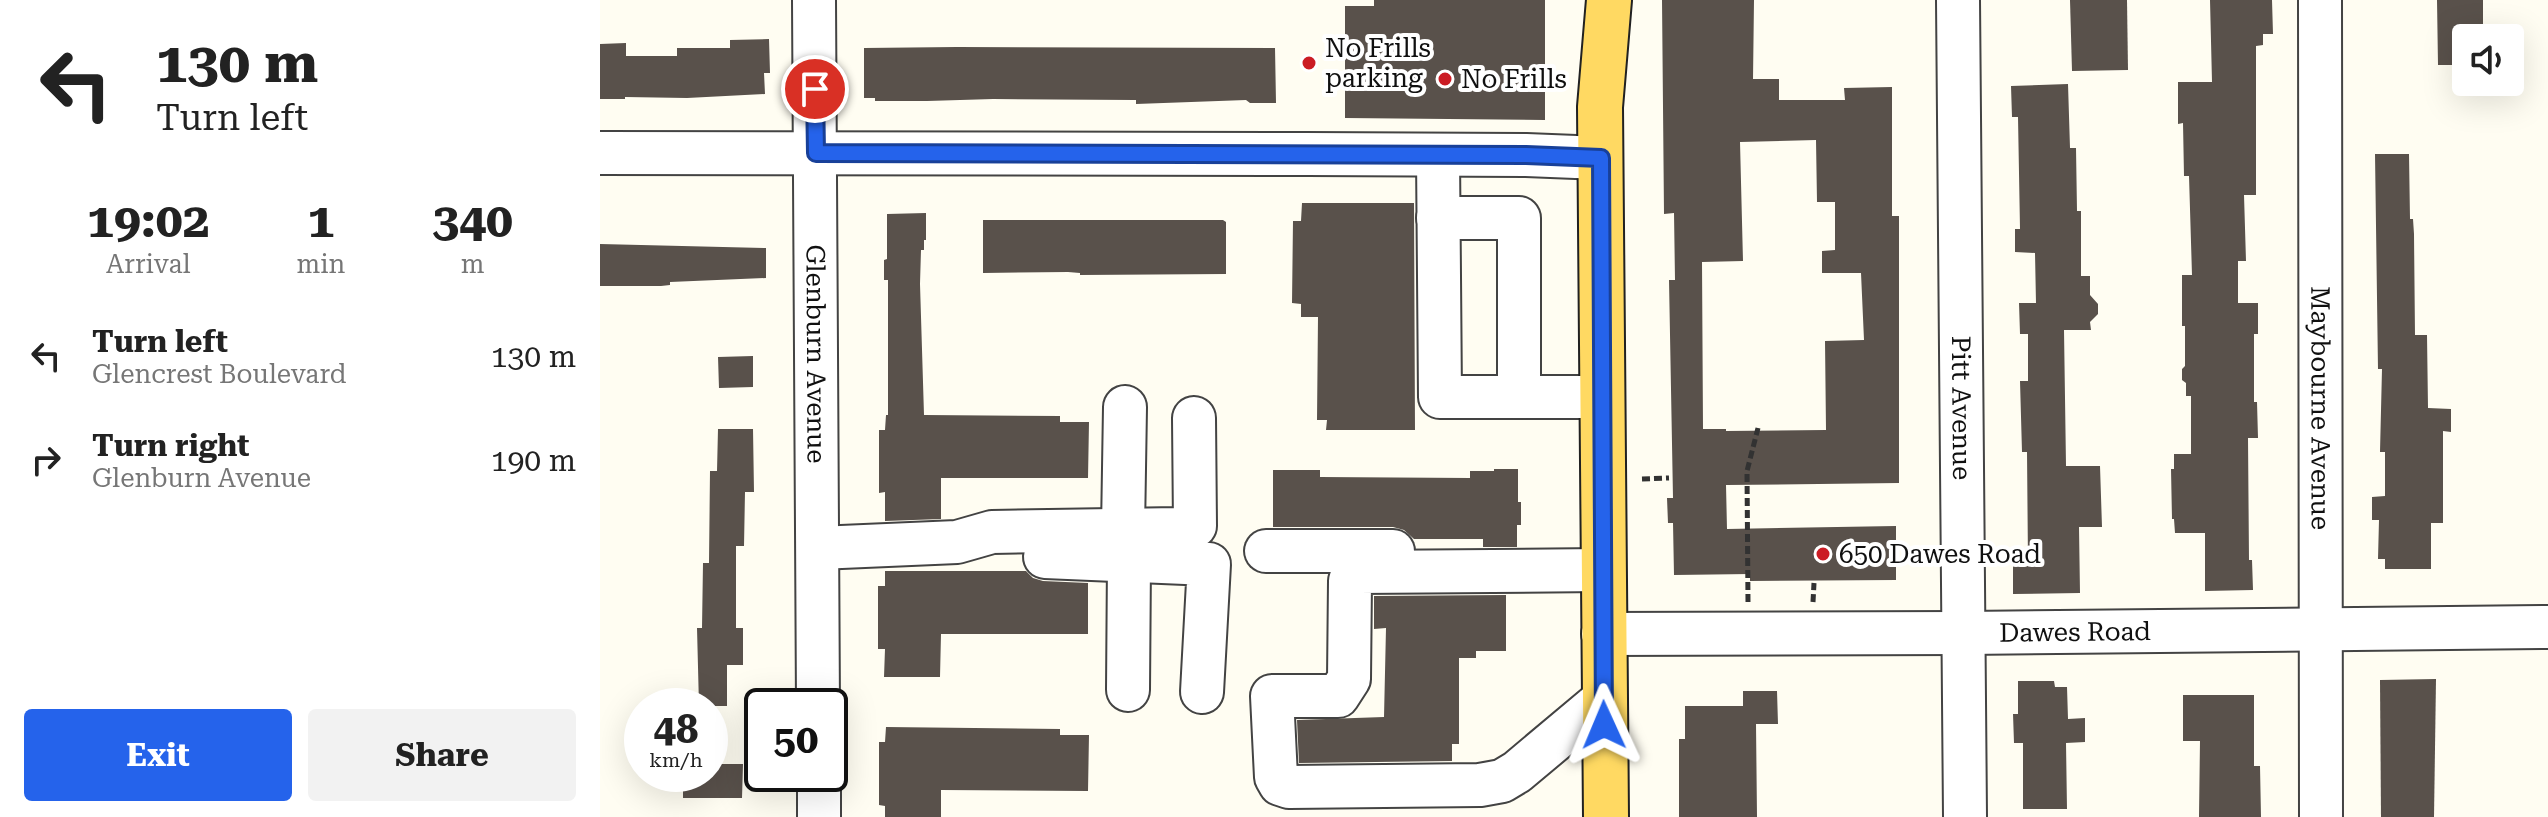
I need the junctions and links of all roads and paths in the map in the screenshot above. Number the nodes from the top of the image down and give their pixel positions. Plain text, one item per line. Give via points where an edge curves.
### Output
1 (814, 0) edge
2 (1585, 0) edge
3 (1609, 0) edge
4 (1958, 0) edge
5 (2320, 0) edge
6 (1600, 107) junction
7 (600, 153) edge
8 (816, 153) junction
9 (1438, 155) junction
10 (1601, 158) junction
11 (1438, 218) junction
12 (1519, 397) junction
13 (1602, 397) junction
14 (1125, 407) dead end
15 (1194, 418) dead end
16 (1758, 428) dead end
17 (1669, 478) dead end
18 (1642, 479) dead end
19 (1126, 545) junction
20 (818, 548) junction
21 (1266, 551) dead end
22 (1603, 561) junction
23 (2548, 627) edge
24 (2319, 628) junction
25 (1748, 632) junction
26 (1965, 633) junction
27 (1603, 634) junction
28 (818, 688) edge
29 (1128, 690) dead end
30 (1202, 692) dead end
31 (1604, 699) junction
32 (819, 792) edge
33 (819, 817) edge
34 (1606, 817) edge
35 (1965, 817) edge
36 (2321, 817) edge

1 - 8 street, Glenburn Avenue
2 - 6 main road
3 - 6 main road
4 - 26 street, Pitt Avenue
5 - 24 street, Maybourne Avenue
6 - 10 main road
7 - 8 street
8 - 9 street
8 - 20 street, Glenburn Avenue
9 - 10 street
9 - 11 street
10 - 13 main road
11 - 12 street via 1440,397
11 - 12 street via 1519,218
12 - 13 street
13 - 22 main road
14 - 19 street
15 - 19 street via 1195,526
16 - 25 path via 1747,471
17 - 18 path
19 - 20 street via 992,532 957,542
19 - 29 street
19 - 30 street via 1209,564
20 - 28 street, Glenburn Avenue
21 - 22 street
22 - 27 main road
22 - 31 street via 1352,575 1349,679 1338,696 1272,696 1276,777 1289,787 1502,781
23 - 24 street, Dawes Road
24 - 26 street, Dawes Road
24 - 36 street, Maybourne Avenue
25 - 26 street, Dawes Road
25 - 27 street, Dawes Road
26 - 35 street, Pitt Avenue
27 - 31 main road
31 - 34 main road
32 - 33 street

